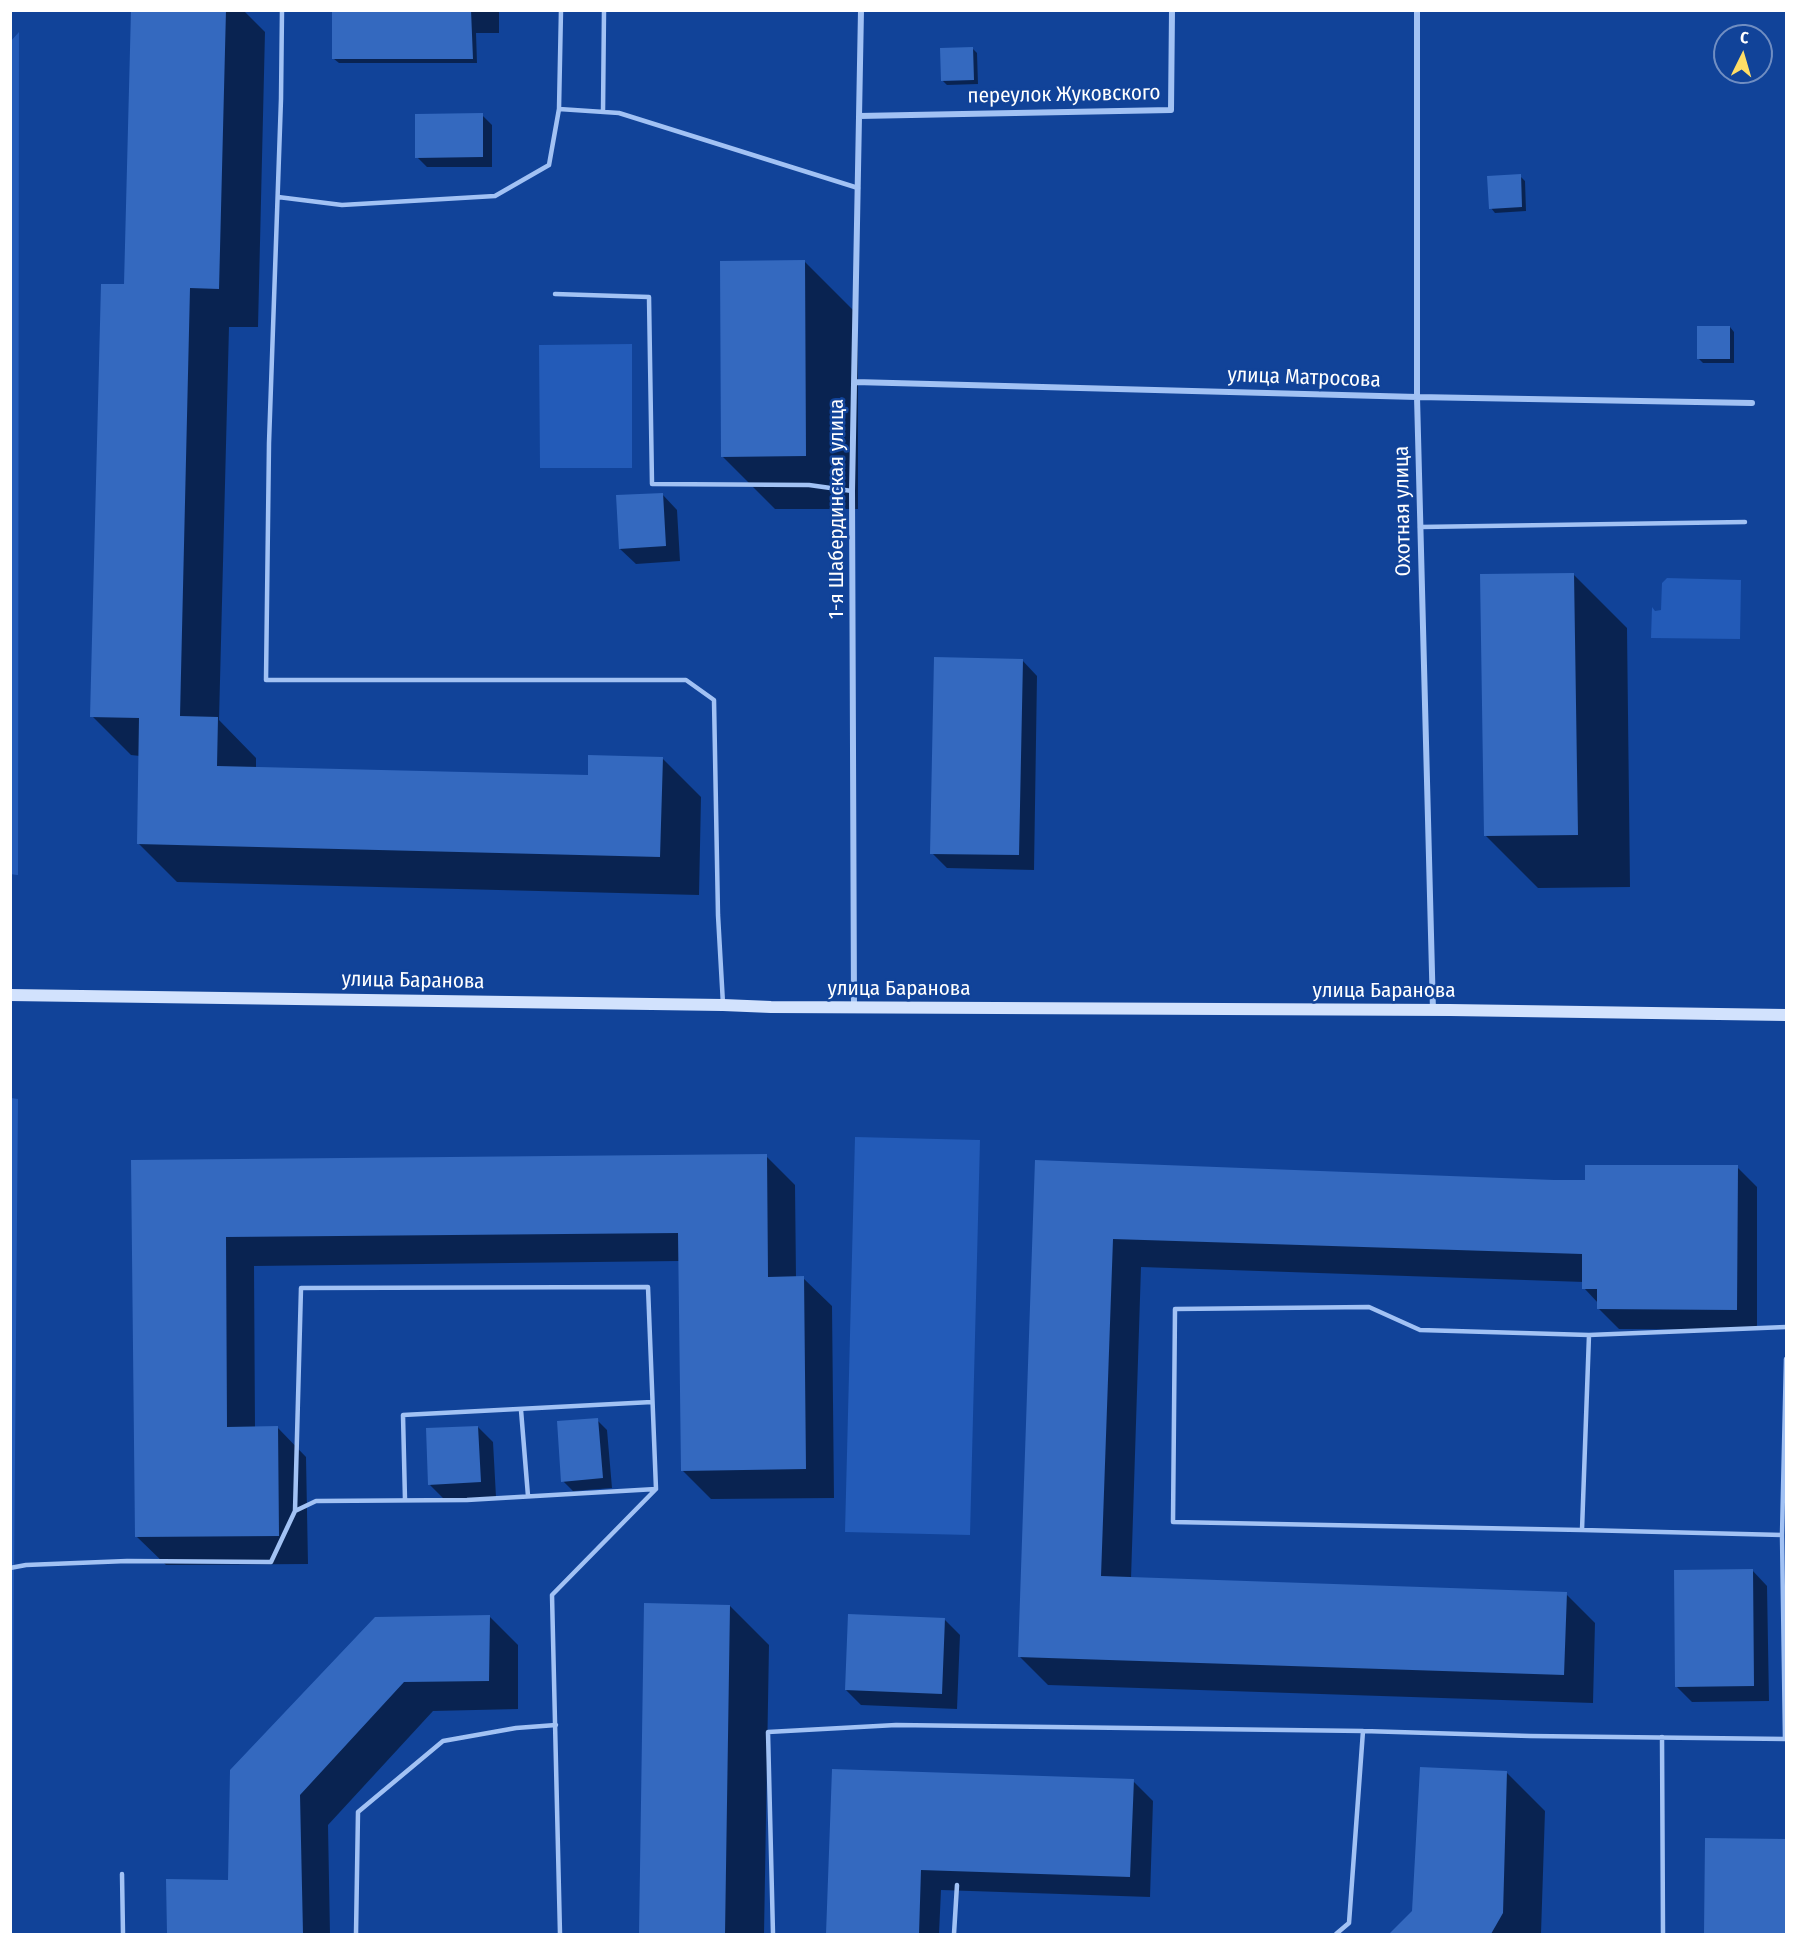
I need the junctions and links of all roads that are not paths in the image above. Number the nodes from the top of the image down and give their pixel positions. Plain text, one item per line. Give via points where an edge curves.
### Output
1 (282, 10) edge
2 (561, 10) edge
3 (604, 10) edge
4 (861, 10) edge
5 (1172, 10) edge
6 (1417, 10) edge
7 (559, 110) junction
8 (603, 112) junction
9 (859, 116) junction
10 (858, 188) junction
11 (278, 197) junction
12 (555, 294) dead end
13 (855, 382) junction
14 (1417, 398) junction
15 (1752, 403) dead end
16 (852, 491) junction
17 (1745, 522) dead end
18 (1420, 527) junction
19 (10, 995) edge
20 (723, 1005) junction
21 (854, 1008) junction
22 (1433, 1011) junction
23 (1786, 1015) edge
24 (1786, 1327) edge
25 (1589, 1335) junction
26 (1786, 1359) edge
27 (652, 1402) junction
28 (521, 1410) junction
29 (656, 1489) junction
30 (528, 1496) junction
31 (405, 1500) junction
32 (295, 1511) junction
33 (1582, 1530) junction
34 (1782, 1535) junction
35 (10, 1568) edge
36 (556, 1725) junction
37 (1363, 1731) junction
38 (1662, 1737) junction
39 (1786, 1739) edge
40 (122, 1874) dead end
41 (957, 1885) dead end
42 (123, 1935) edge
43 (356, 1935) edge
44 (560, 1935) edge
45 (772, 1935) edge
46 (954, 1935) edge
47 (1336, 1935) edge
48 (1663, 1935) edge

1 - 11 lane
2 - 7 lane
3 - 8 lane
4 - 9 street, 1-я Шабердинская улица
5 - 9 street, переулок Жуковского via 1171,110
6 - 14 street, Охотная улица
7 - 8 lane
7 - 11 lane via 549,165 495,196 342,205
8 - 10 lane via 619,113
9 - 10 street, 1-я Шабердинская улица
10 - 13 street, 1-я Шабердинская улица
11 - 20 lane via 266,680 686,680 714,700
12 - 16 lane via 649,297 652,484 809,485
13 - 14 street, улица Матросова
13 - 16 street, 1-я Шабердинская улица
14 - 15 street, улица Матросова
14 - 18 street, Охотная улица
16 - 21 street, 1-я Шабердинская улица
17 - 18 lane
18 - 22 street, Охотная улица
19 - 20 street, улица Баранова
20 - 21 street, улица Баранова
21 - 22 street, улица Баранова
22 - 23 street, улица Баранова
24 - 25 lane
25 - 33 lane
25 - 33 lane via 1420,1330 1369,1307 1175,1309 1173,1522
26 - 34 lane
27 - 28 lane
27 - 29 lane
27 - 32 lane via 648,1287 301,1288
28 - 30 lane
28 - 31 lane via 403,1415
29 - 30 lane
29 - 36 lane via 552,1595
30 - 31 lane
31 - 32 lane via 316,1501
32 - 35 lane via 271,1562 127,1561
33 - 34 lane
34 - 39 lane
36 - 43 lane via 443,1741 358,1812
36 - 44 lane
37 - 38 lane
37 - 45 lane via 896,1725 768,1732
37 - 47 lane via 1349,1923
38 - 39 lane
38 - 48 lane
40 - 42 lane
41 - 46 lane

